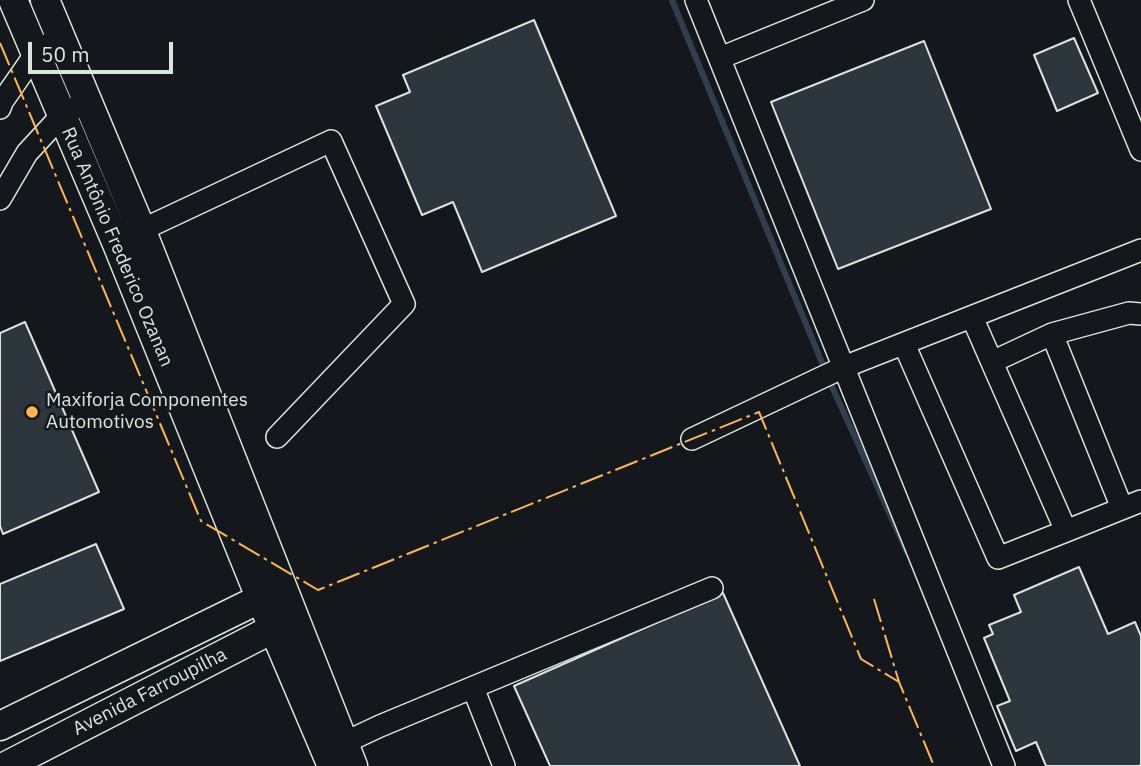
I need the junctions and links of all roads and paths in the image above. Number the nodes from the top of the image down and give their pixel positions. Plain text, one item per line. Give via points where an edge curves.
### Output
1 (13, 0) edge
2 (45, 0) edge
3 (696, 0) edge
4 (863, 0) edge
5 (1079, 0) edge
6 (60, 36) junction
7 (36, 53) junction
8 (720, 58) junction
9 (87, 101) junction
10 (0, 108) edge
11 (62, 115) junction
12 (1141, 150) edge
13 (0, 199) edge
14 (141, 229) junction
15 (117, 244) junction
16 (1141, 250) edge
17 (1141, 314) edge
18 (972, 317) junction
19 (1052, 334) junction
20 (904, 344) junction
21 (992, 362) junction
22 (844, 367) junction
23 (277, 437) dead end
24 (692, 439) dead end
25 (1132, 504) edge
26 (1066, 531) junction
27 (712, 588) dead end
28 (271, 593) junction
29 (284, 623) junction
30 (473, 688) junction
31 (0, 726) edge
32 (339, 756) edge
33 (6, 766) edge
34 (504, 766) edge
35 (1004, 766) edge

1 - 7 main road, Rua Antônio Frederico Ozanan
2 - 6 main road, Rua Antônio Frederico Ozanan
3 - 8 lane
4 - 8 lane
5 - 12 lane
6 - 7 lane
6 - 9 main road, Rua Antônio Frederico Ozanan
7 - 10 lane
7 - 11 main road, Rua Antônio Frederico Ozanan
8 - 22 lane
9 - 11 lane
9 - 14 main road, Rua Antônio Frederico Ozanan
11 - 13 lane via 27,153
11 - 15 main road, Rua Antônio Frederico Ozanan
14 - 15 lane
14 - 23 lane via 331,141 404,304
14 - 28 main road, Rua Antônio Frederico Ozanan
15 - 28 main road, Rua Antônio Frederico Ozanan
16 - 18 lane
17 - 19 lane via 1129,313
18 - 20 lane
18 - 21 lane
19 - 21 lane
19 - 25 lane
20 - 22 lane
20 - 26 lane via 998,558
21 - 26 lane
22 - 24 lane
22 - 35 lane
25 - 26 lane
27 - 30 lane
28 - 29 main road, Rua Antônio Frederico Ozanan
28 - 31 main road, Avenida Farroupilha
29 - 32 main road, Rua Antônio Frederico Ozanan
29 - 33 main road, Avenida Farroupilha
30 - 32 lane
30 - 34 lane

